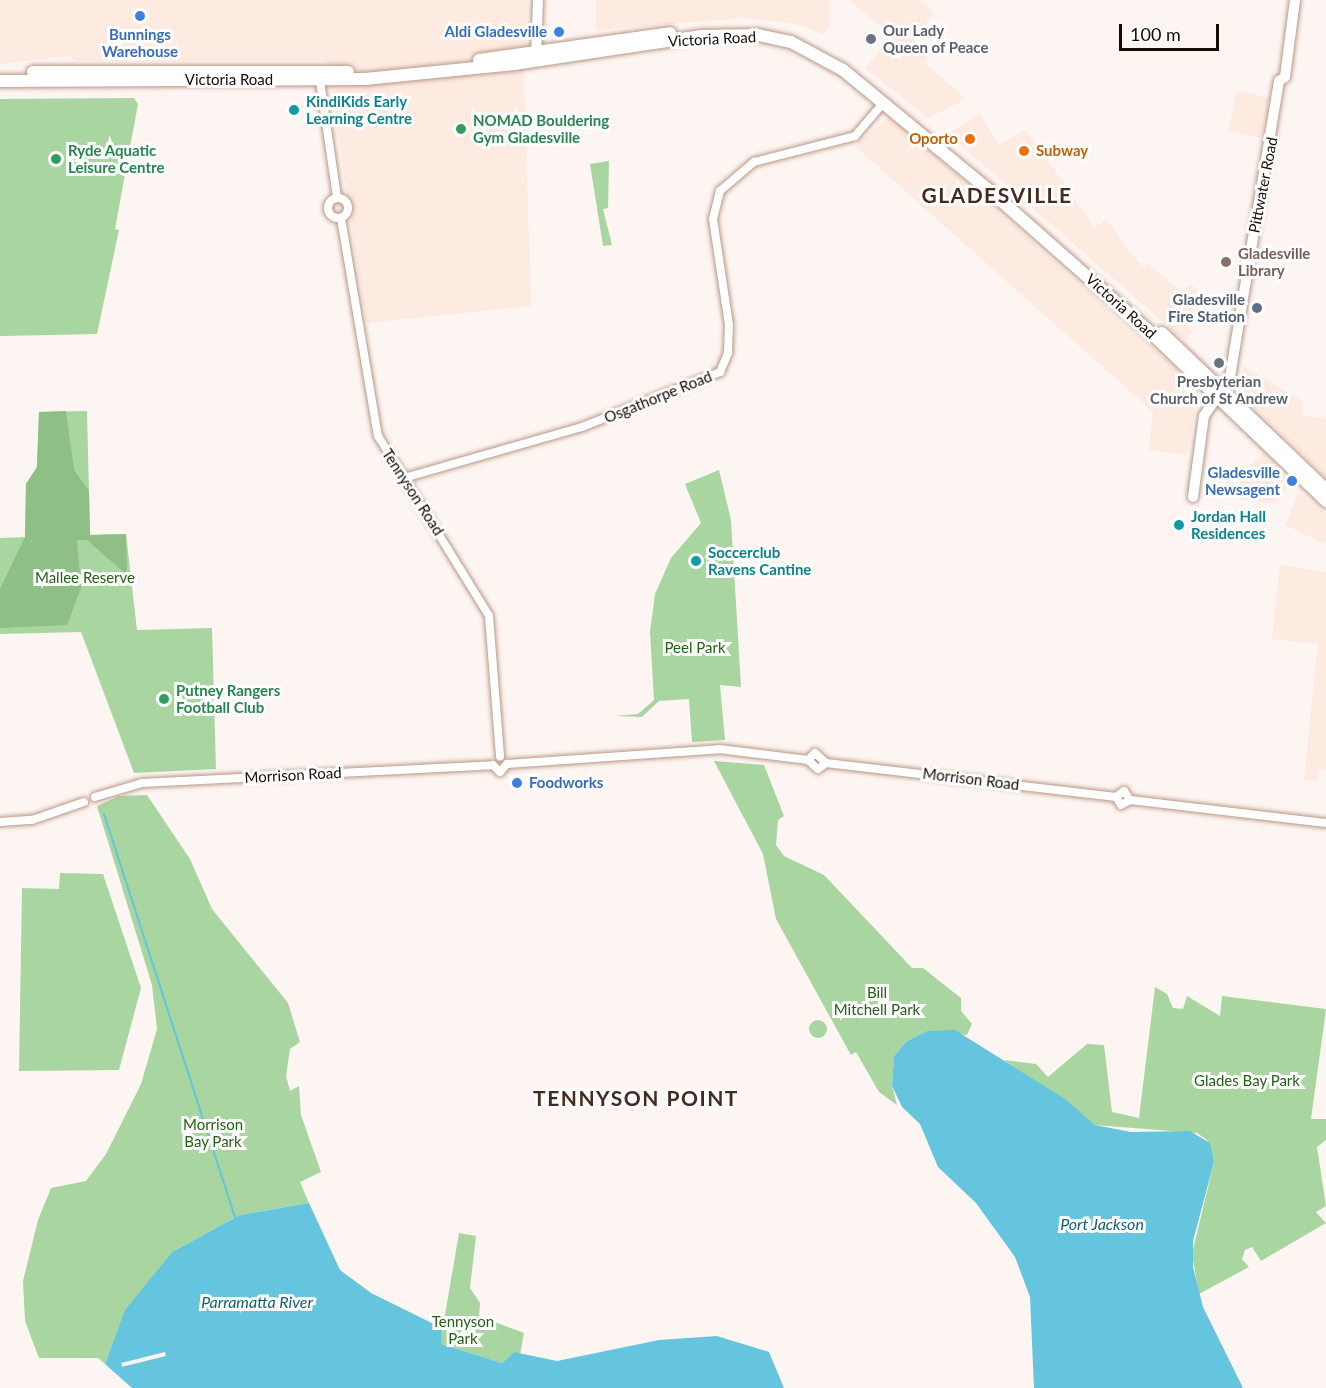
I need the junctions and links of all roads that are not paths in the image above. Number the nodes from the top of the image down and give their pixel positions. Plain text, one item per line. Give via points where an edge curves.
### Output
1 (538, 0) edge
2 (1295, 0) edge
3 (535, 56) junction
4 (0, 74) edge
5 (319, 76) junction
6 (0, 81) edge
7 (884, 102) junction
8 (337, 198) junction
9 (341, 218) junction
10 (1220, 391) junction
11 (404, 478) junction
12 (1326, 489) edge
13 (1193, 497) dead end
14 (1326, 501) edge
15 (503, 760) junction
16 (492, 765) junction
17 (0, 822) edge
18 (1326, 823) edge

1 - 3 main road
2 - 10 main road, Pittwater Road via 1230,377
3 - 5 highway, Victoria Road
3 - 7 highway, Victoria Road via 702,36 758,35 811,49
3 - 10 highway, Victoria Road via 722,29 770,31 814,43 900,106
4 - 5 highway, Victoria Road
5 - 6 highway, Victoria Road
5 - 8 street
7 - 10 highway, Victoria Road
7 - 11 street, Osgathorpe Road via 855,136 754,162 720,191 713,219 729,325 728,353 720,372 582,428
8 - 9 street via 349,208
8 - 9 street via 328,209
9 - 11 street, Tennyson Road via 378,436
10 - 12 highway, Victoria Road
10 - 13 main road, Pittwater Road via 1202,424
10 - 14 highway, Victoria Road
11 - 15 street, Tennyson Road via 486,607
15 - 16 street
15 - 16 street, Morrison Road via 500,772
15 - 18 street, Morrison Road via 719,749 808,760 819,769 825,763 1116,797 1124,791 1130,800
16 - 17 street, Morrison Road via 132,784 95,797 92,805 84,802 32,820

